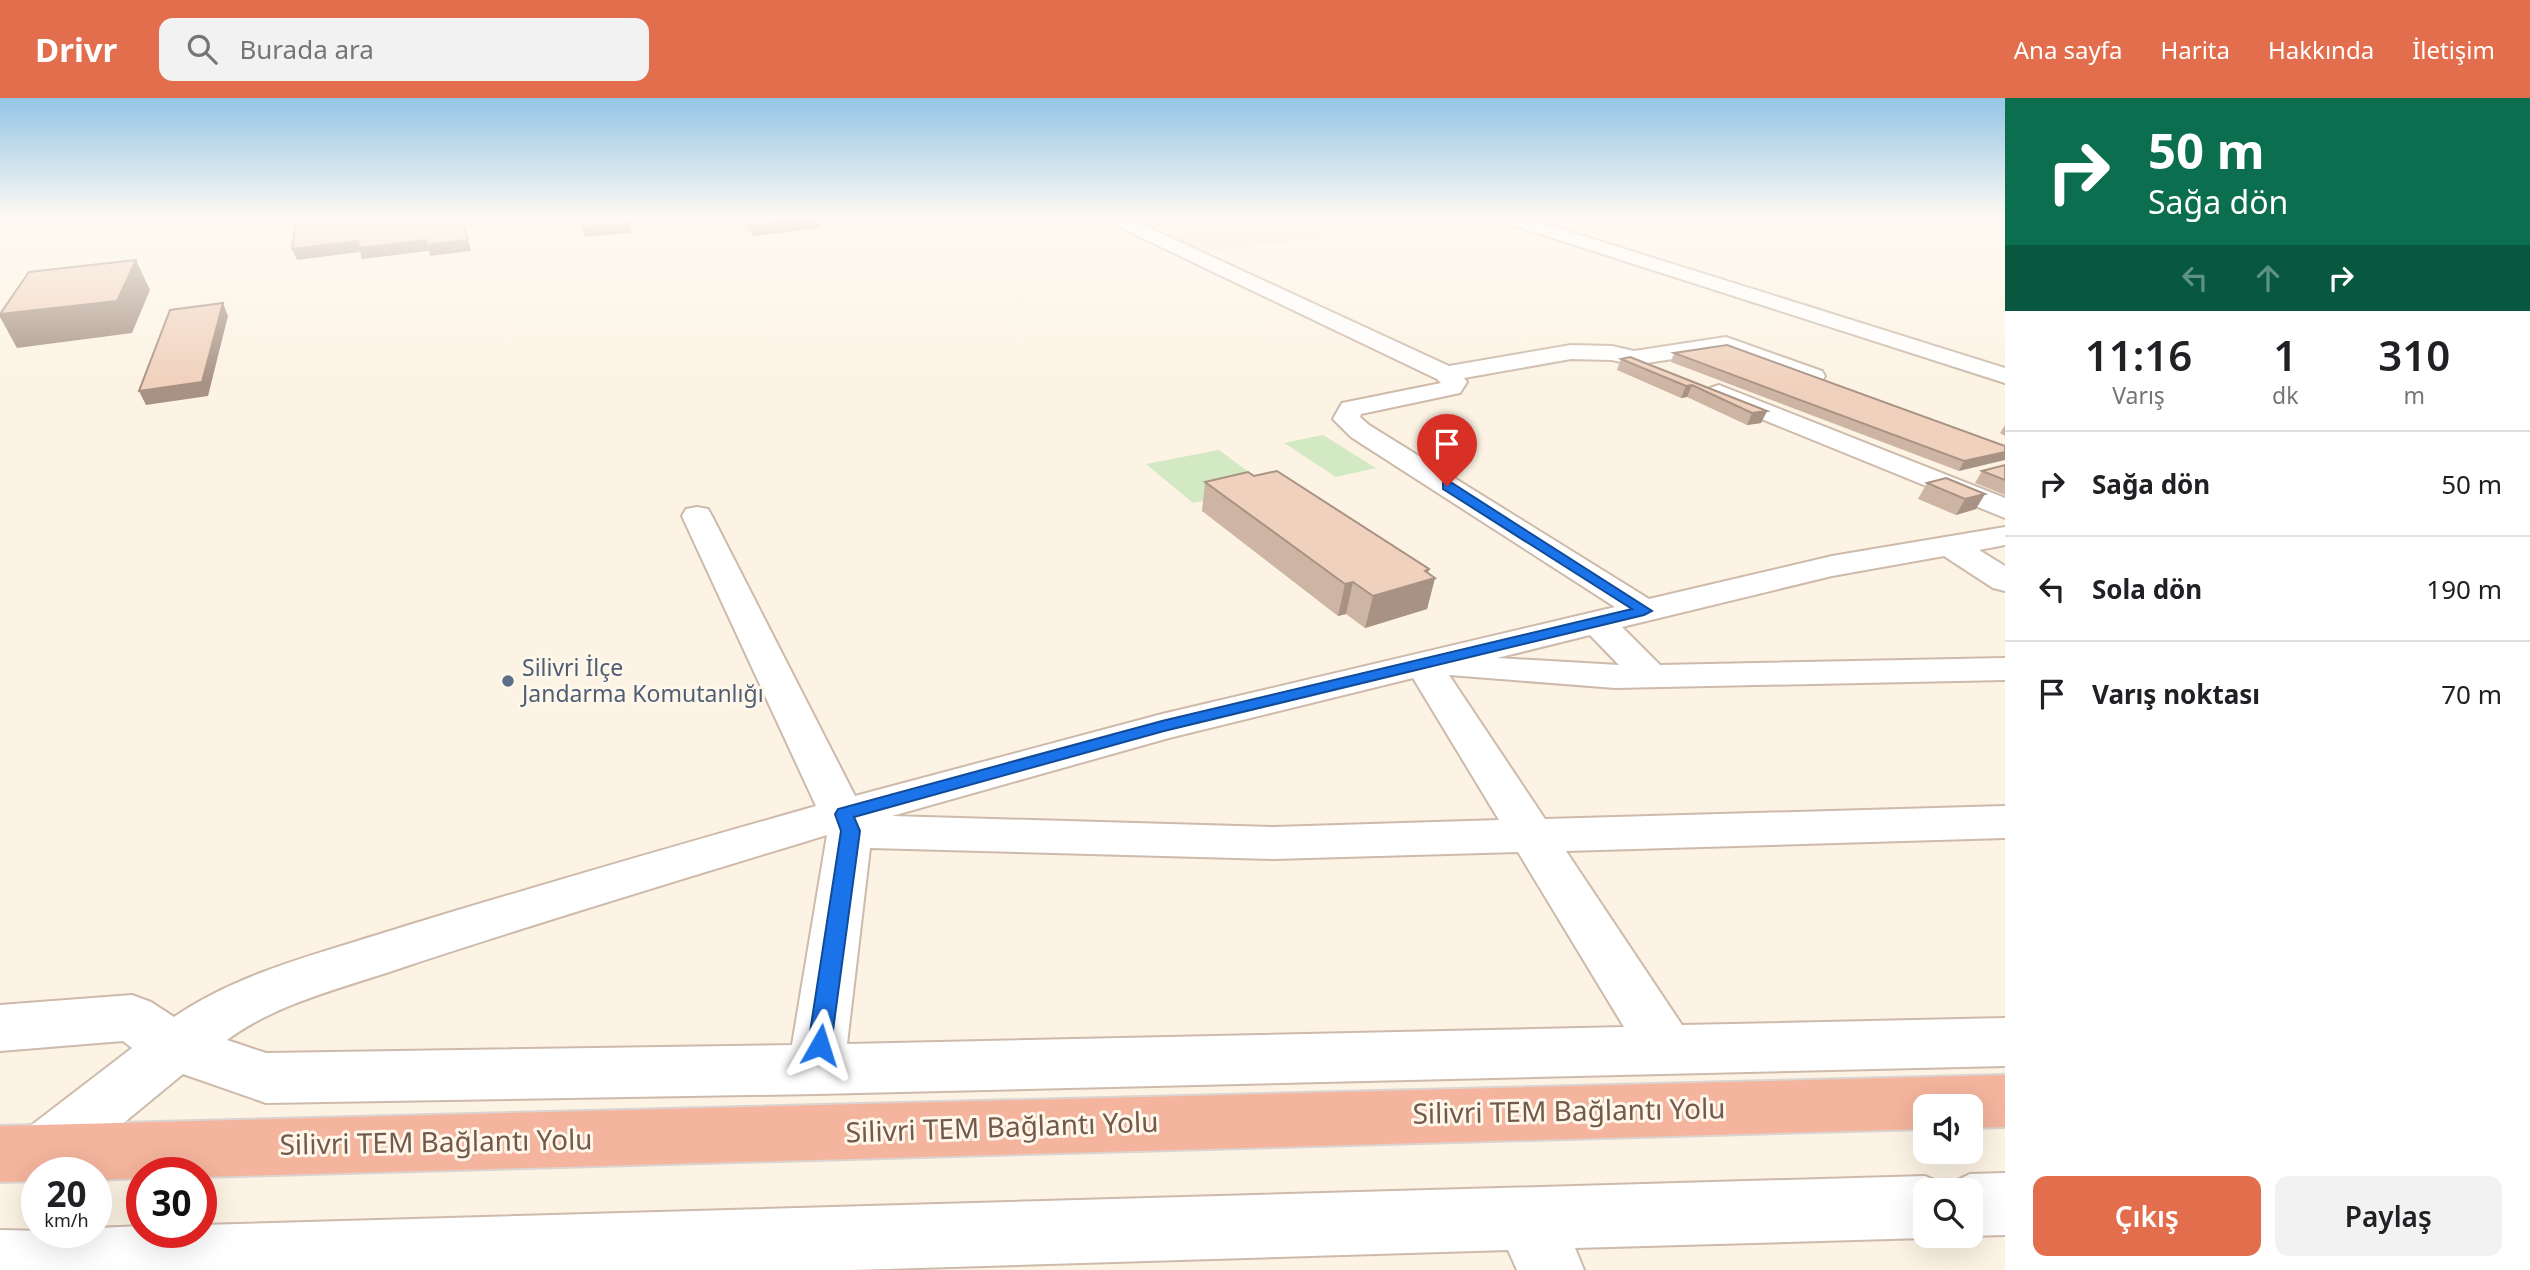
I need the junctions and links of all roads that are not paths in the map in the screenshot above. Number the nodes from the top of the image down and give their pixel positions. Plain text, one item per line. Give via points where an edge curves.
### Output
1 (1234, 274) edge
2 (1684, 274) edge
3 (1584, 340) dead end
4 (1394, 349) junction
5 (1633, 358) junction
6 (1505, 361) junction
7 (1446, 374) junction
8 (2005, 376) edge
9 (1840, 386) edge
10 (2005, 509) edge
11 (697, 516) dead end
12 (2005, 536) edge
13 (1949, 545) junction
14 (2005, 581) edge
15 (1644, 611) junction
16 (1597, 622) junction
17 (1423, 664) junction
18 (2005, 668) edge
19 (1651, 677) junction
20 (2005, 822) edge
21 (847, 823) junction
22 (1532, 836) junction
23 (0, 1028) edge
24 (2005, 1042) edge
25 (175, 1046) junction
26 (1668, 1050) junction
27 (817, 1069) junction
28 (2005, 1101) edge
29 (20, 1154) edge
30 (2005, 1204) edge
31 (1983, 1205) edge
32 (1913, 1208) edge
33 (1539, 1244) edge
34 (0, 1263) edge

1 - 4 street
2 - 8 street
3 - 5 street
4 - 6 street
4 - 7 street
5 - 6 street via 1571,352
5 - 9 street via 1726,344
5 - 10 street
6 - 7 street
7 - 15 street via 1455,382 1451,388 1351,408 1346,419
11 - 21 street
12 - 13 street
13 - 14 street
13 - 15 street via 1832,566
15 - 16 street
16 - 17 street
16 - 19 street
17 - 19 street
17 - 21 street via 1162,727
17 - 22 street
18 - 19 street
20 - 22 street
21 - 22 street via 1274,843
21 - 25 street via 516,911 282,987 224,1012
21 - 27 street
22 - 26 street
23 - 25 street via 132,1018
24 - 26 street
25 - 27 street via 266,1078
25 - 29 street
26 - 27 street
28 - 29 highway, Silivri TEM Bağlantı Yolu
30 - 31 street
32 - 33 street
33 - 34 street

